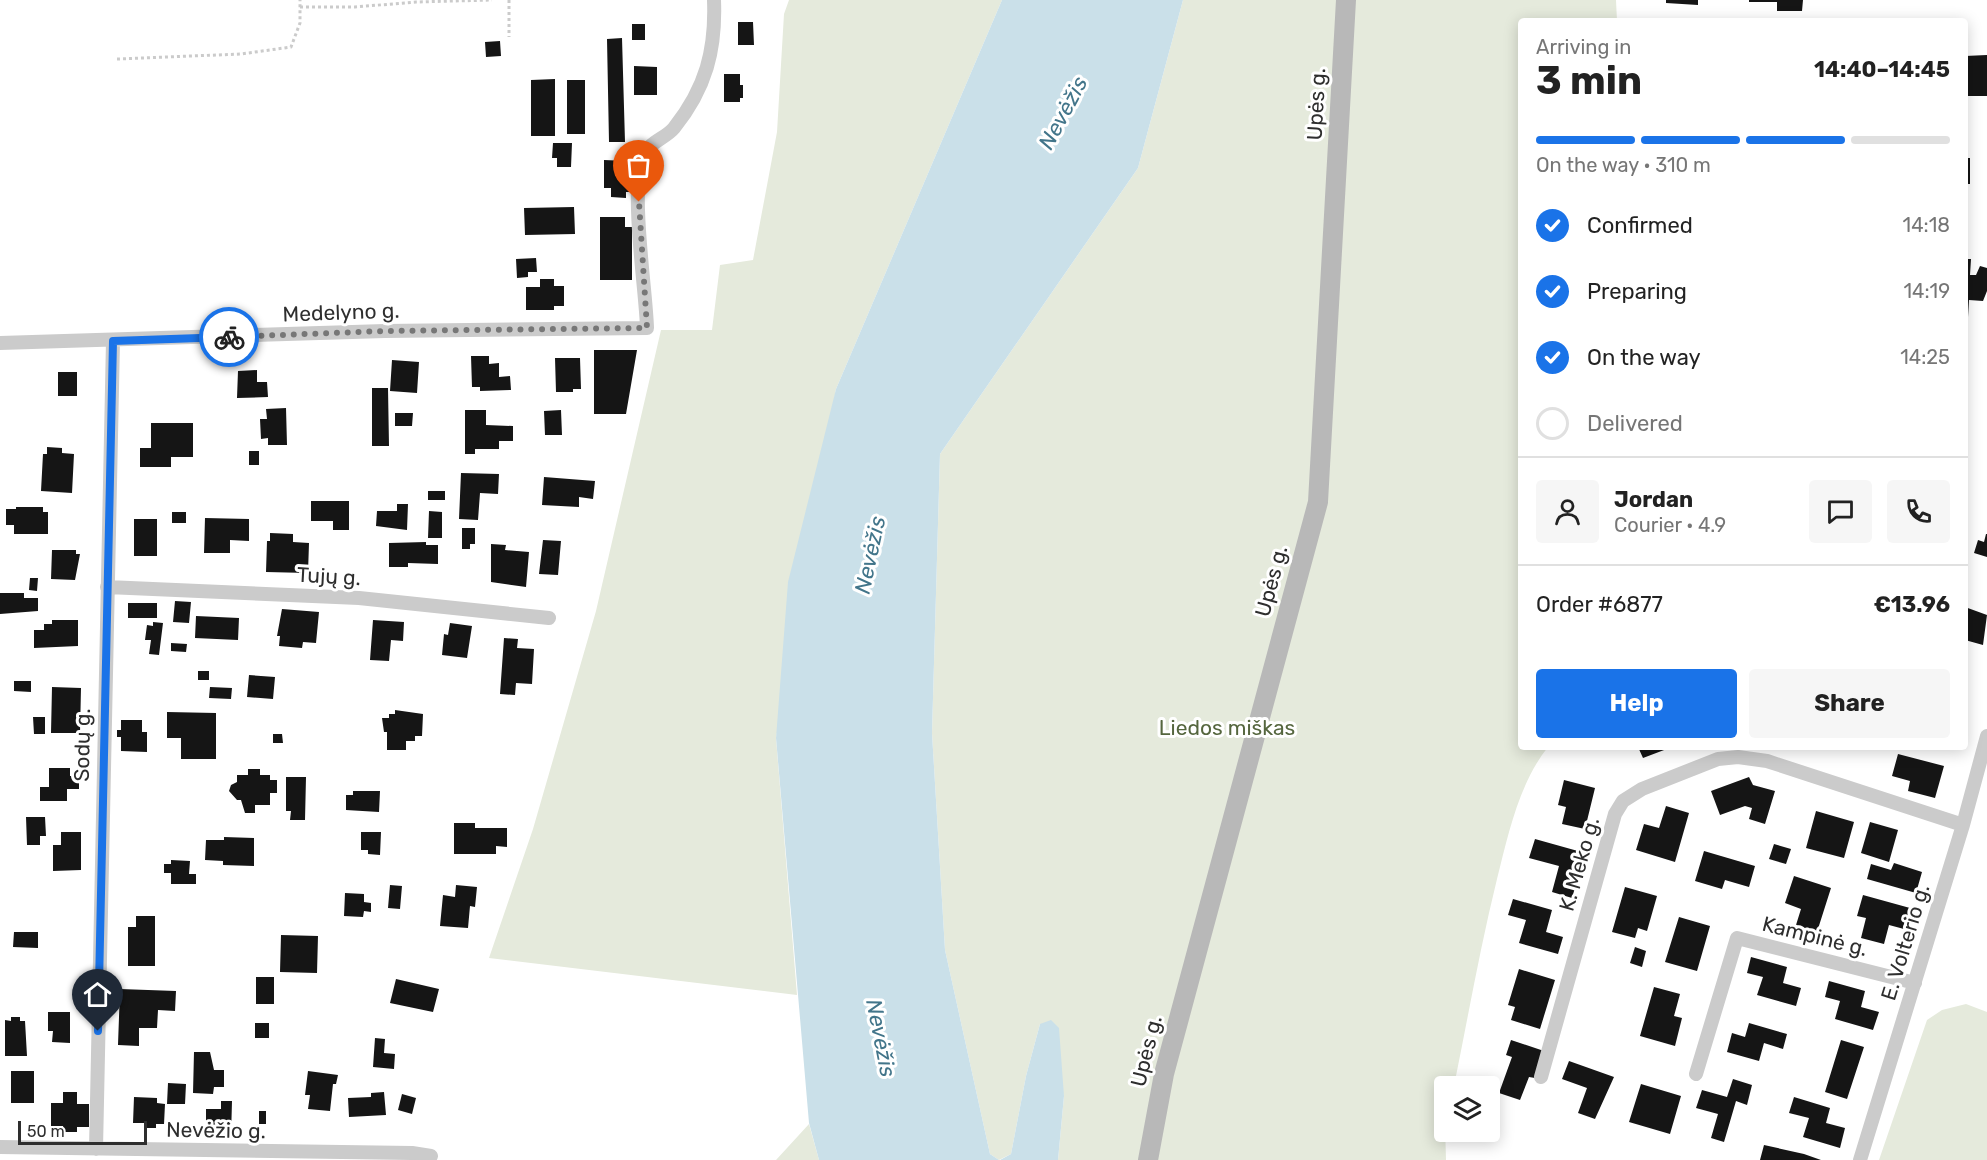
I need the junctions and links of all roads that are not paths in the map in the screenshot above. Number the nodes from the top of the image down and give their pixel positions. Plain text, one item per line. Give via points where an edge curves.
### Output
1 (714, 0) edge
2 (1346, 0) edge
3 (113, 341) junction
4 (0, 343) edge
5 (106, 587) junction
6 (549, 618) dead end
7 (1987, 736) edge
8 (1963, 825) junction
9 (1915, 983) junction
10 (1696, 1074) dead end
11 (1541, 1077) dead end
12 (0, 1147) edge
13 (96, 1149) junction
14 (431, 1156) dead end
15 (1148, 1160) edge
16 (1860, 1160) edge

1 - 3 street, Medelyno g. via 714,45 704,78 677,123 644,154 640,166 639,220 647,328 397,331
2 - 15 main road, Upės g. via 1318,502 1164,1074
3 - 4 street, Medelyno g.
3 - 5 street, Sodų g.
5 - 6 street, Tujų g. via 359,598
5 - 13 street, Sodų g.
7 - 8 street, E. Volterio g.
8 - 9 street, E. Volterio g.
8 - 11 street, K. Meko g. via 1767,761 1738,757 1718,759 1642,789 1623,801 1615,814
9 - 10 street, Kampinė g. via 1737,938
9 - 16 street, E. Volterio g.
12 - 13 street, Nevėžio g.
13 - 14 street, Nevėžio g.

